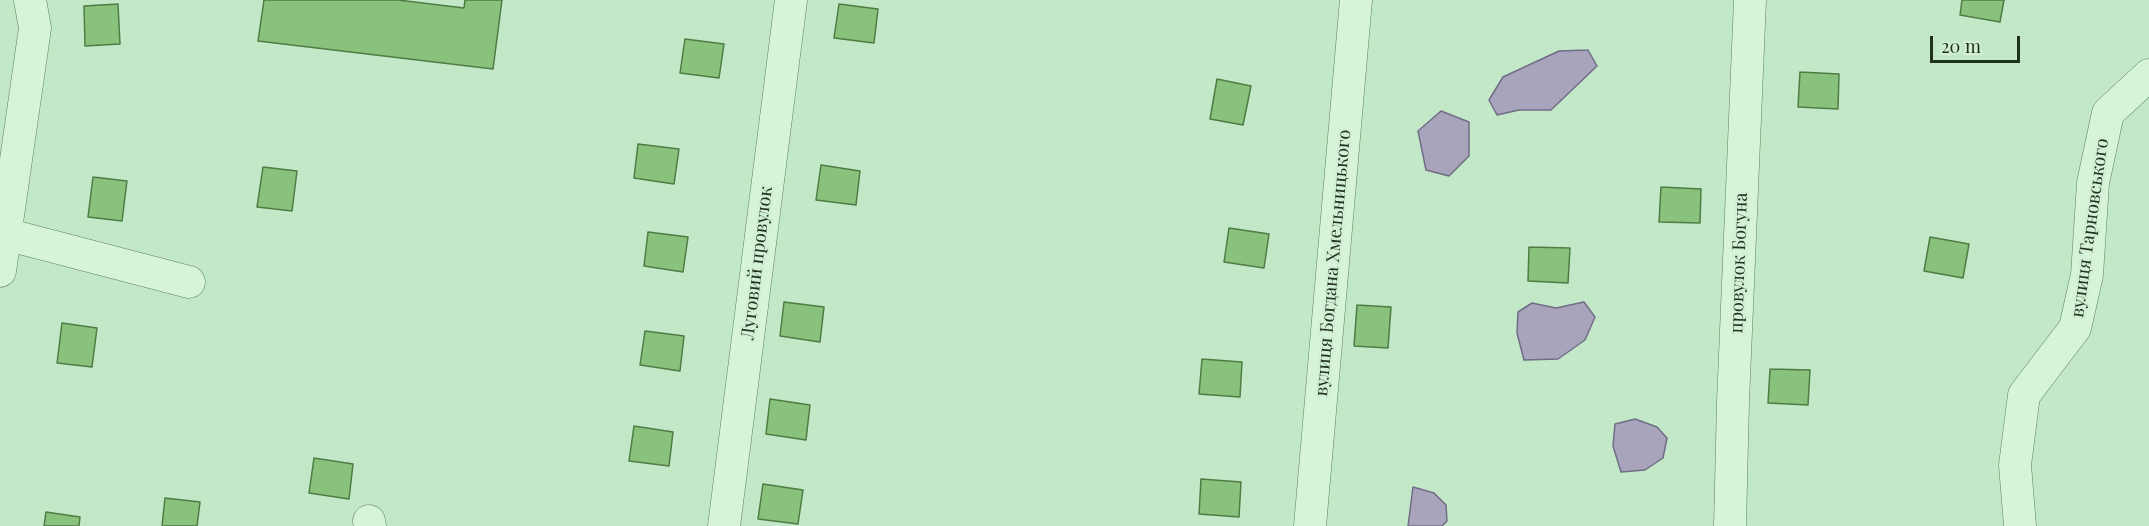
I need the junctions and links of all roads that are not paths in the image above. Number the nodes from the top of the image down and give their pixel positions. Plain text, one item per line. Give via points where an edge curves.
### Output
1 (30, 0) edge
2 (791, 0) edge
3 (1356, 0) edge
4 (1750, 0) edge
5 (2149, 75) edge
6 (4, 224) edge
7 (0, 271) edge
8 (189, 282) dead end
9 (724, 526) edge
10 (1310, 526) edge
11 (1730, 526) edge
12 (2020, 526) edge

1 - 6 street via 35,28
2 - 9 street, Луговий провулок
3 - 10 street, вулиця Богдана Хмельницького
4 - 11 street, провулок Богуна
5 - 12 street, вулиця Тарновського via 2108,113 2093,183 2087,275 2075,328 2024,395 2015,465
6 - 7 street
6 - 8 street

